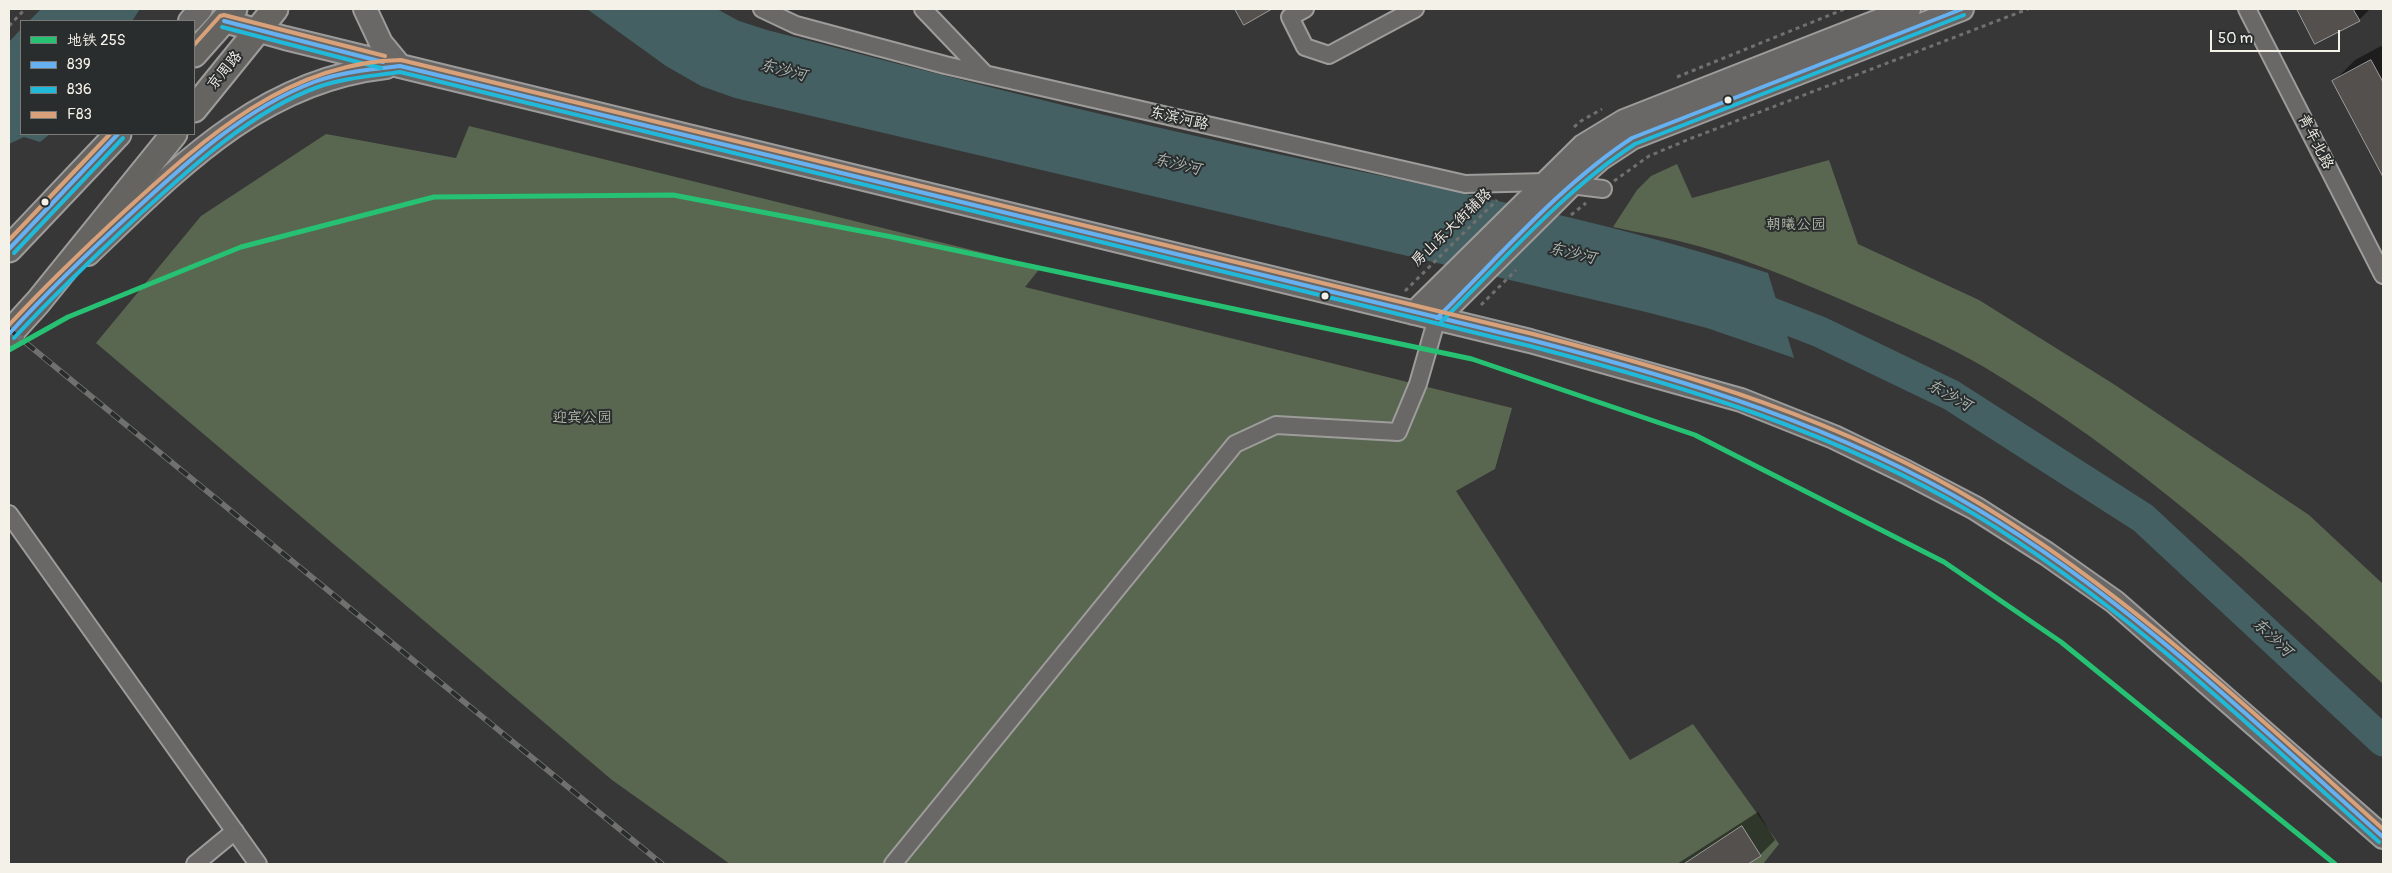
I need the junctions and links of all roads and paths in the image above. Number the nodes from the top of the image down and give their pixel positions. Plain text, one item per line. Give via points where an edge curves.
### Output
1 (25, 9) edge
2 (201, 9) edge
3 (275, 9) edge
4 (365, 9) edge
5 (762, 9) edge
6 (923, 9) edge
7 (1305, 9) edge
8 (1414, 9) edge
9 (1962, 9) edge
10 (2028, 9) edge
11 (2247, 9) edge
12 (229, 15) edge
13 (1896, 17) edge
14 (191, 20) edge
15 (9, 26) edge
16 (257, 31) junction
17 (195, 53) edge
18 (400, 66) junction
19 (985, 74) junction
20 (195, 108) edge
21 (100, 135) edge
22 (117, 135) edge
23 (173, 135) edge
24 (1546, 182) junction
25 (1571, 185) junction
26 (1603, 189) junction
27 (62, 190) junction
28 (1504, 194) dead end
29 (1572, 214) dead end
30 (9, 249) edge
31 (2383, 275) edge
32 (1417, 278) dead end
33 (38, 302) junction
34 (1414, 313) junction
35 (1437, 318) junction
36 (9, 334) edge
37 (9, 514) edge
38 (235, 831) junction
39 (2383, 836) edge
40 (195, 864) edge
41 (258, 864) edge
42 (893, 864) edge

1 - 15 path
2 - 14 main road
3 - 16 main road, 京周路
4 - 18 main road via 381,43
5 - 19 street, 东滨河路 via 796,25
6 - 19 street
7 - 8 street via 1290,16 1305,47 1328,54
9 - 13 main road
10 - 26 path via 1649,156
11 - 31 street, 青年北路
12 - 16 main road
12 - 17 main road
13 - 24 main road via 1624,121 1583,146
13 - 25 main road via 1632,138 1600,159
16 - 18 main road
16 - 20 main road, 京周路
18 - 33 main road via 325,78 266,104 176,172
18 - 34 main road
19 - 24 street, 东滨河路 via 1465,184
21 - 27 main road
22 - 27 main road
23 - 33 main road
24 - 25 street, 东滨河路
24 - 34 main road
25 - 26 street, 东滨河路
25 - 35 main road
26 - 29 path
27 - 30 main road
28 - 32 path, 房山东大街辅路
33 - 36 main road
34 - 35 main road
35 - 39 main road via 1741,400 1834,437 1975,508 2115,602
35 - 42 street via 1418,384 1398,432 1276,425 1234,444
37 - 38 street
38 - 40 street
38 - 41 street

